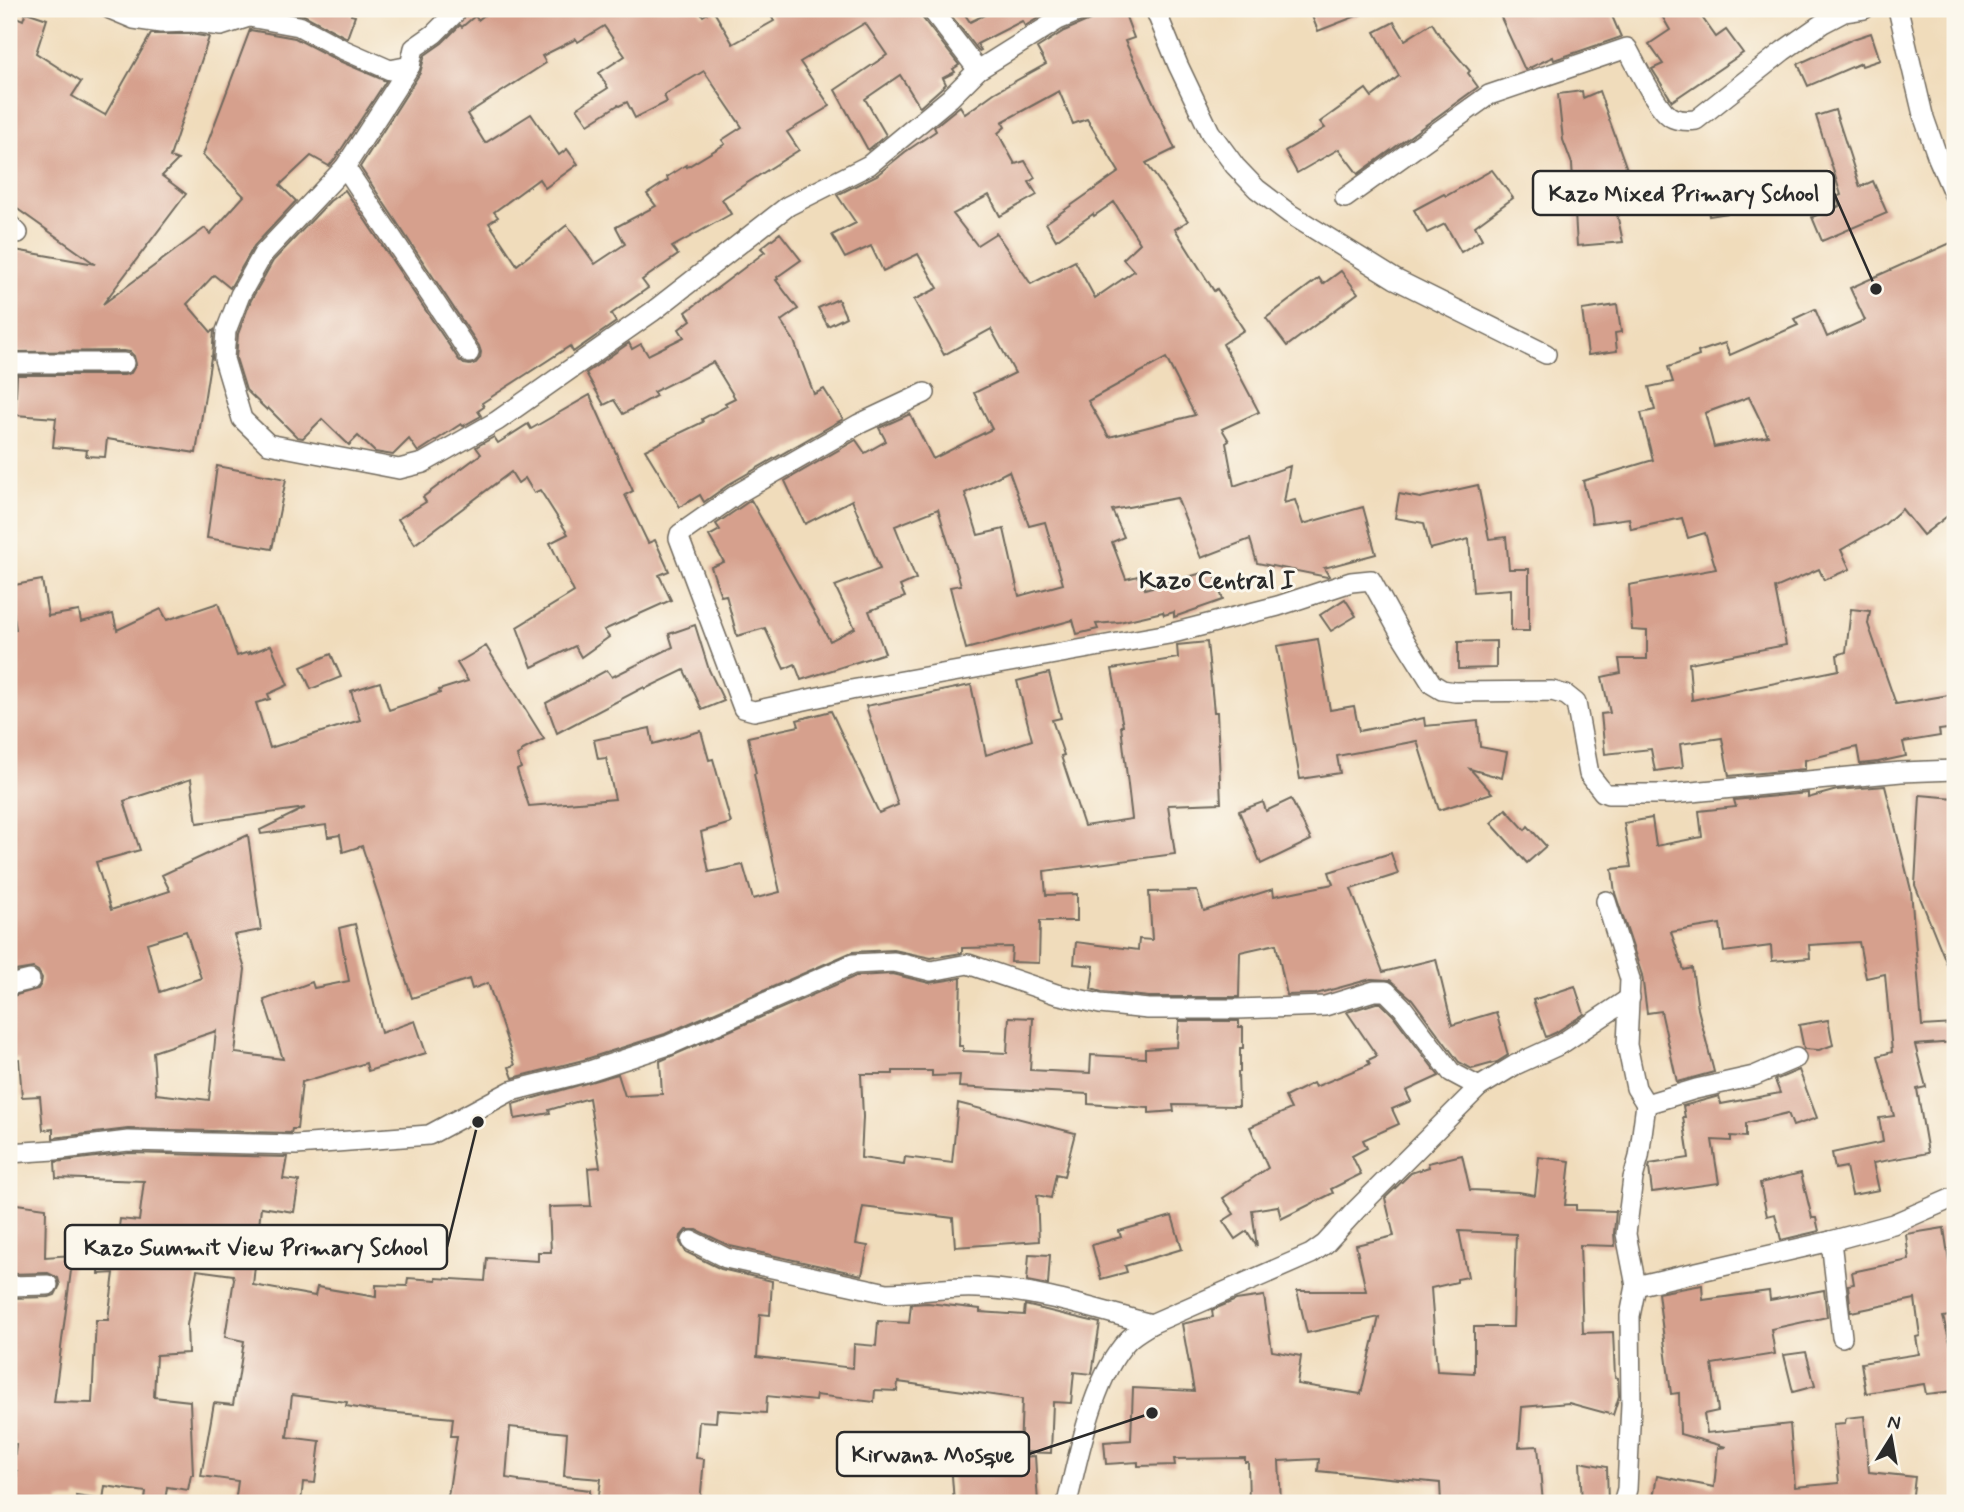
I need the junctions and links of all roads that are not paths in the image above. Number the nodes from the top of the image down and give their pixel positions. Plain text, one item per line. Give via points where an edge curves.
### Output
1 (110, 9) edge
2 (459, 9) edge
3 (931, 9) edge
4 (1085, 9) edge
5 (1155, 9) edge
6 (1866, 9) edge
7 (1898, 9) edge
8 (410, 66) junction
9 (978, 70) junction
10 (345, 167) junction
11 (1955, 197) edge
12 (1345, 198) dead end
13 (469, 353) dead end
14 (1546, 354) dead end
15 (124, 363) dead end
16 (9, 364) edge
17 (925, 393) dead end
18 (1955, 770) edge
19 (1606, 901) dead end
20 (30, 980) dead end
21 (9, 985) edge
22 (1630, 998) junction
23 (1796, 1058) dead end
24 (1479, 1087) junction
25 (1646, 1104) junction
26 (9, 1153) edge
27 (1955, 1197) edge
28 (692, 1241) dead end
29 (1831, 1241) junction
30 (9, 1286) edge
31 (48, 1286) dead end
32 (1636, 1286) junction
33 (1151, 1324) junction
34 (1842, 1337) dead end
35 (1067, 1503) edge
36 (1623, 1503) edge

1 - 8 street via 161,23 221,26 249,17 299,26 390,70
2 - 8 street via 414,48
3 - 9 street
4 - 9 street via 1058,20
5 - 14 street via 1210,132 1257,189 1395,279
6 - 7 street
6 - 12 street via 1844,12 1823,23 1696,120 1671,118 1661,108 1627,48 1489,95
7 - 11 street via 1923,115
8 - 10 street
9 - 10 street via 869,165 788,206 652,312 497,421 423,463 400,469 268,444 242,419 223,359 226,331 263,254
10 - 13 street
15 - 16 street
17 - 18 street via 859,424 737,494 680,534 747,711 1169,634 1371,580 1432,684 1442,690 1552,691 1576,703 1589,775 1608,794 1671,794
19 - 22 street via 1630,979
20 - 21 street
22 - 24 street via 1561,1044
22 - 25 street via 1627,1045 1636,1088
23 - 25 street via 1754,1076
24 - 26 street via 1451,1072 1386,991 1325,1006 1148,1009 1056,994 968,964 931,971 894,962 853,964 668,1045 511,1091 429,1135 296,1146 128,1141
24 - 33 street via 1325,1244
25 - 32 street via 1626,1234
27 - 29 street via 1893,1224
28 - 33 street via 726,1258 887,1293 969,1288 1017,1292
29 - 32 street
29 - 34 street
30 - 31 street
32 - 36 street via 1630,1316 1628,1489
33 - 35 street via 1130,1339 1102,1382

